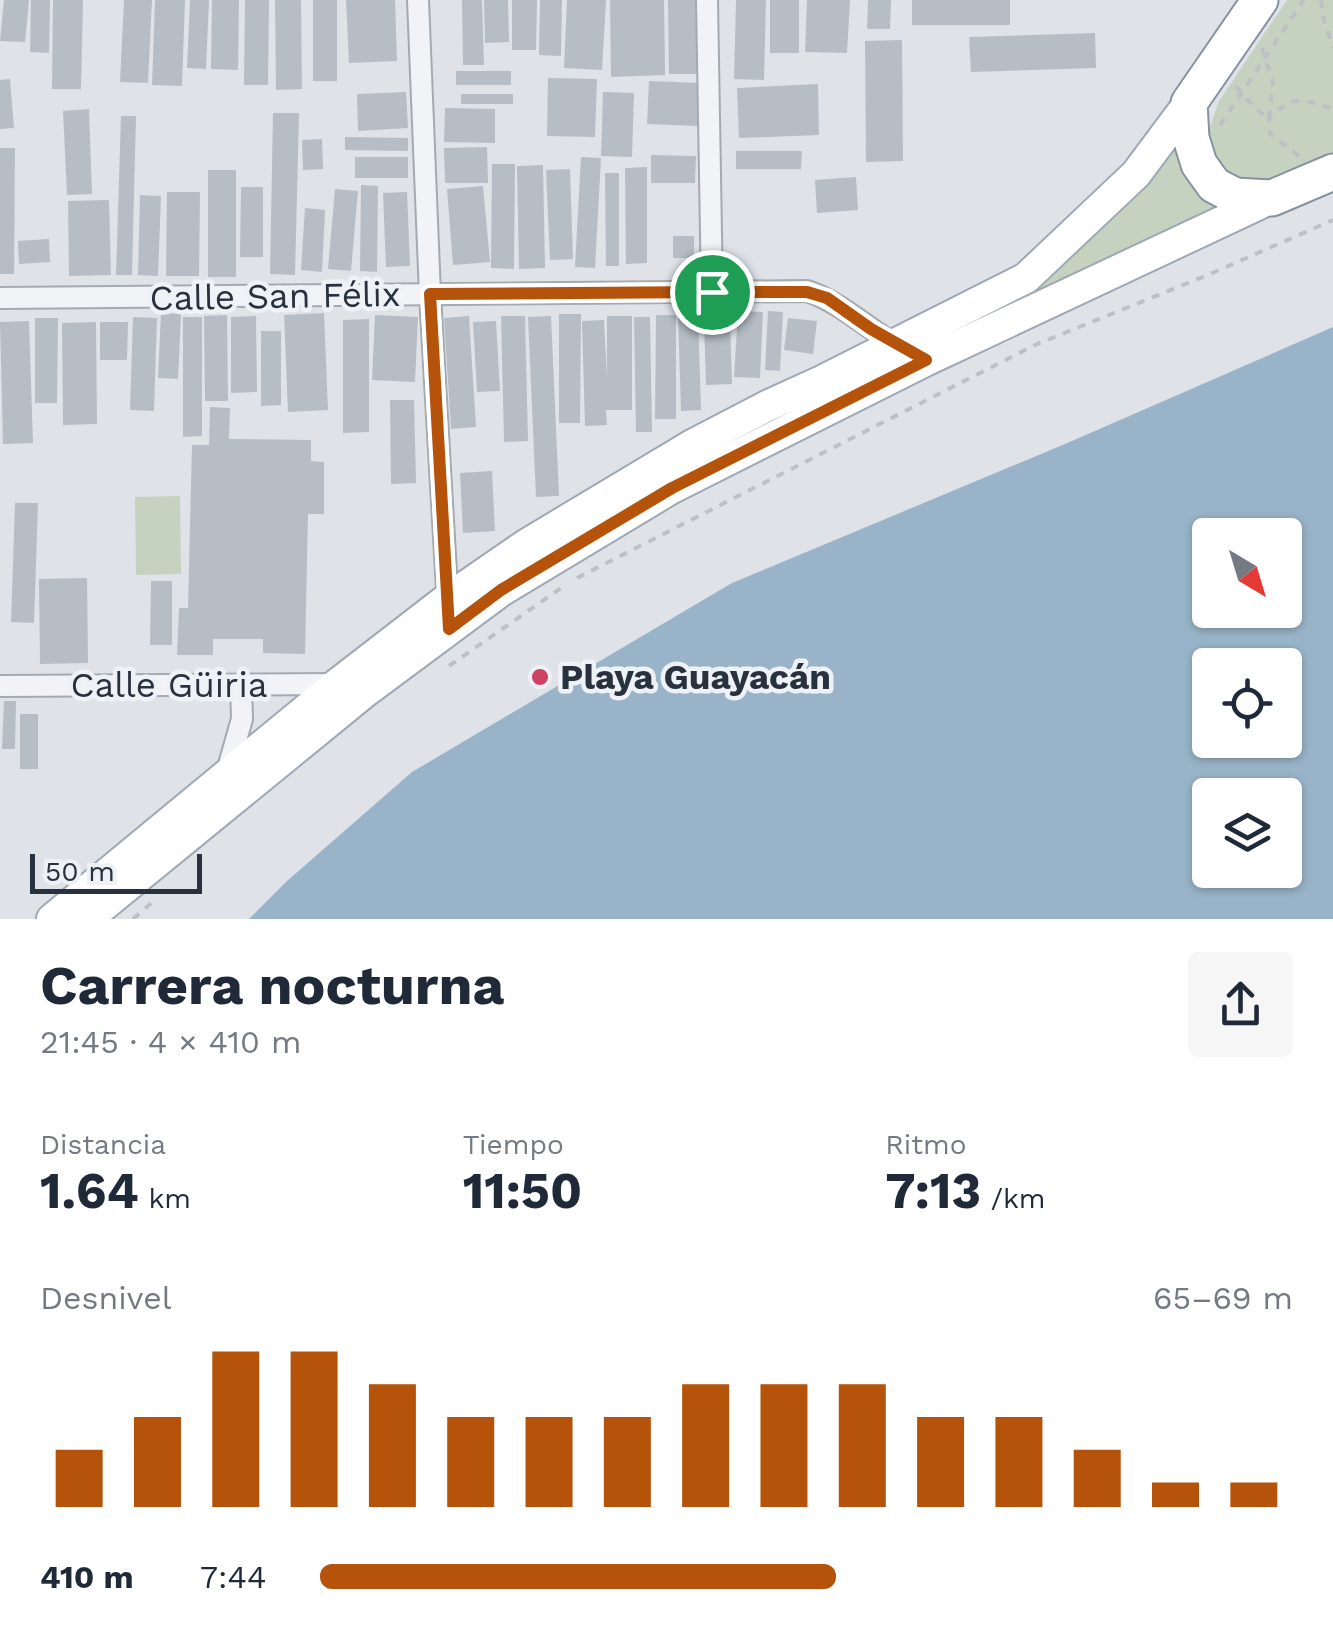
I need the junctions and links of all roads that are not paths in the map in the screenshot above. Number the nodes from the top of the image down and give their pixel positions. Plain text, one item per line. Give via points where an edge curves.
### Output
1 (418, 0) edge
2 (707, 0) edge
3 (1253, 10) edge
4 (1189, 103) junction
5 (1333, 172) edge
6 (1272, 198) junction
7 (712, 292) junction
8 (430, 294) junction
9 (0, 298) edge
10 (895, 344) junction
11 (926, 360) junction
12 (448, 614) junction
13 (241, 684) junction
14 (337, 684) junction
15 (0, 686) edge
16 (226, 775) junction
17 (52, 919) edge
18 (87, 919) edge

1 - 8 street
2 - 7 street
3 - 4 highway
4 - 6 highway via 1190,138 1214,185 1234,196
4 - 10 main road via 1136,174 1026,278
5 - 6 highway
6 - 11 main road
7 - 8 street, Calle San Félix
7 - 10 street, Calle San Félix via 807,292 827,298
8 - 9 street, Calle San Félix
8 - 12 street
10 - 11 street, Calle San Félix
10 - 12 main road via 692,445 526,544
11 - 12 main road via 672,488 501,590
12 - 14 main road
12 - 18 main road via 351,704
13 - 14 street, Calle Güiria
13 - 15 street, Calle Güiria
13 - 16 street via 242,719
14 - 16 main road
16 - 17 main road

